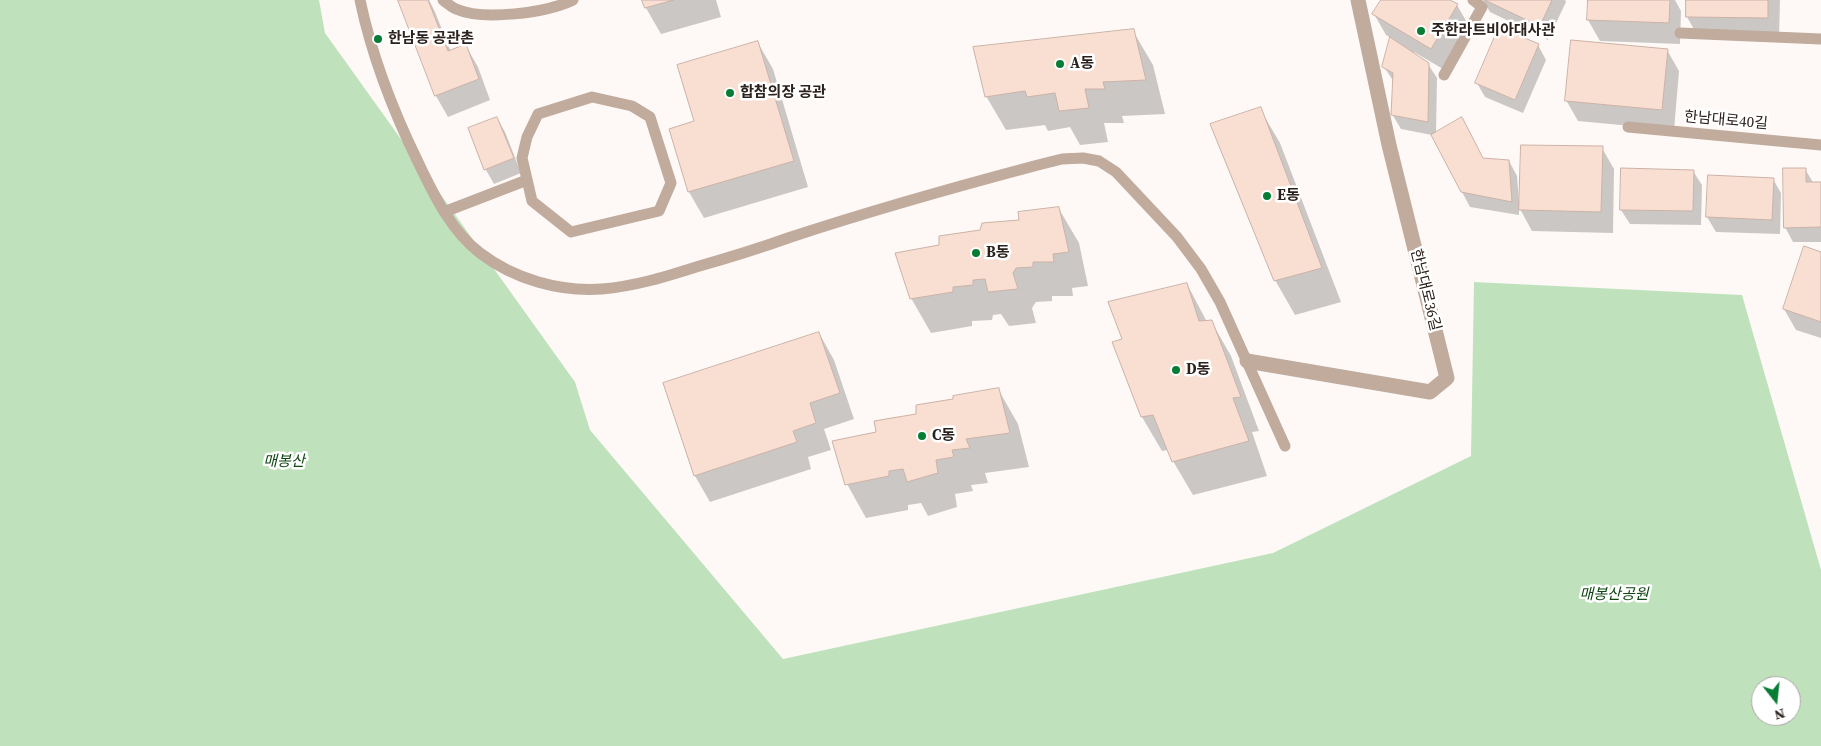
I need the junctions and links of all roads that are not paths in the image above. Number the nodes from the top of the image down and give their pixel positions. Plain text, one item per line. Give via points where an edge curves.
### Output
1 (360, 0) edge
2 (443, 0) edge
3 (573, 0) edge
4 (1358, 0) edge
5 (1473, 0) edge
6 (1680, 33) dead end
7 (1821, 39) edge
8 (1444, 75) dead end
9 (1628, 127) dead end
10 (1821, 145) edge
11 (527, 180) junction
12 (444, 212) junction
13 (1247, 360) junction
14 (1285, 446) dead end

1 - 12 lane via 366,31 396,116
2 - 3 lane via 456,9 495,14 523,14
4 - 13 street, 한남대로36길 via 1389,145 1447,378 1430,392
5 - 8 lane via 1482,6
6 - 7 lane
9 - 10 lane, 한남대로40길
11 - 11 lane via 532,201 571,232 659,211 671,183 650,117 632,106 592,97 538,114 522,158
11 - 12 lane
12 - 13 lane via 479,252 522,276 547,285 600,289 642,284 887,206 1062,159 1083,158 1099,161 1116,172 1177,237 1220,302
13 - 14 lane

